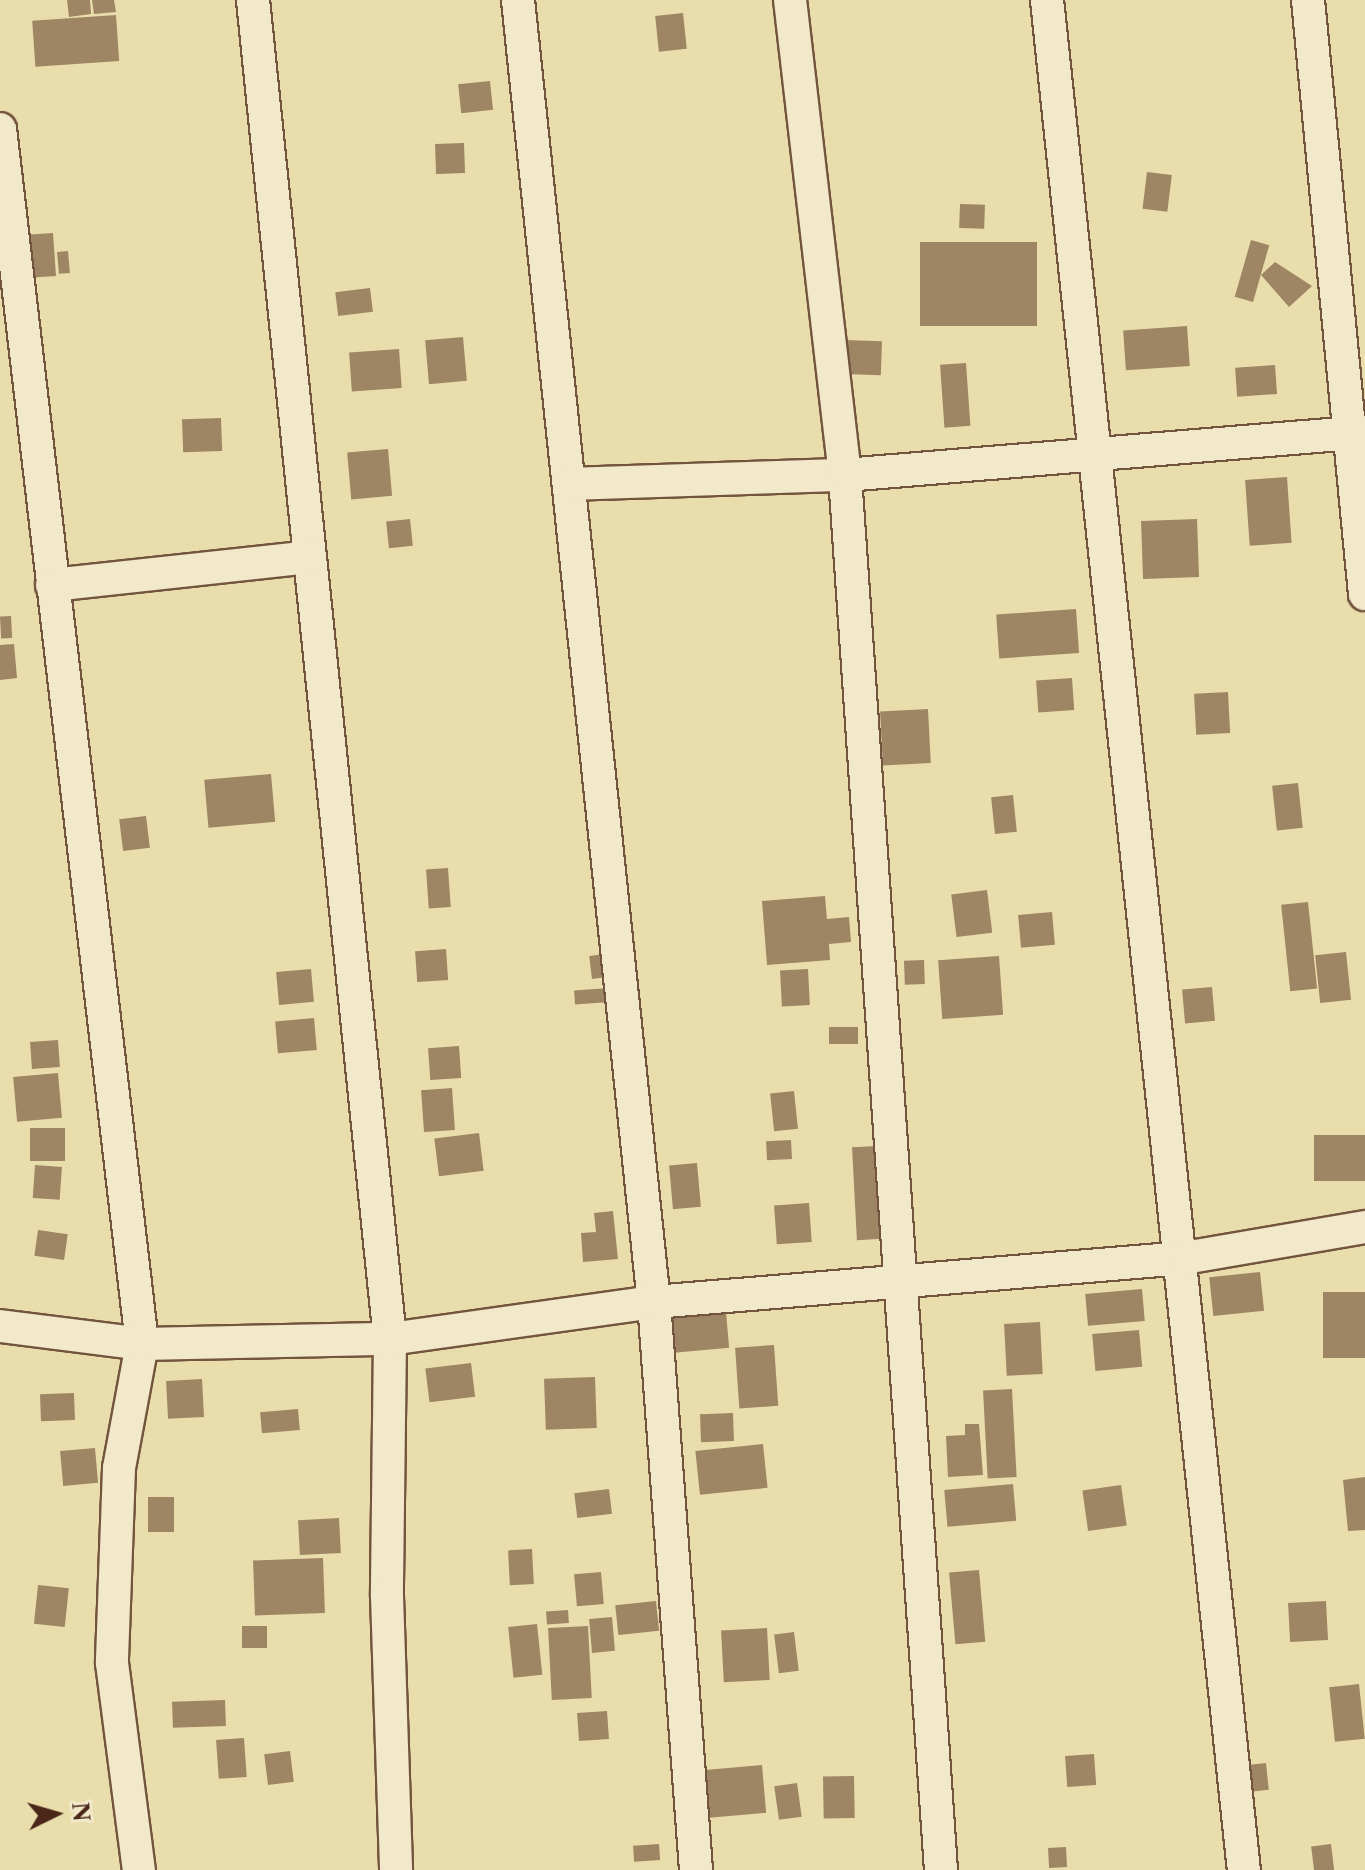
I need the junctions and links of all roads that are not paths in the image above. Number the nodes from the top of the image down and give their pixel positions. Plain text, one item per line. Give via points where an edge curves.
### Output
1 (253, 0) edge
2 (518, 0) edge
3 (790, 0) edge
4 (1047, 0) edge
5 (1308, 0) edge
6 (0, 129) edge
7 (1356, 433) edge
8 (1097, 453) junction
9 (845, 475) junction
10 (569, 484) junction
11 (309, 557) junction
12 (52, 585) junction
13 (1365, 594) edge
14 (1365, 1227) edge
15 (1184, 1258) junction
16 (901, 1284) junction
17 (654, 1302) junction
18 (0, 1326) edge
19 (390, 1339) junction
20 (142, 1344) junction
21 (139, 1870) edge
22 (396, 1870) edge
23 (696, 1870) edge
24 (941, 1870) edge
25 (1244, 1870) edge

1 - 11 street
2 - 10 street
3 - 9 street
4 - 8 street
5 - 7 street
6 - 12 street
7 - 8 street
7 - 13 street
8 - 9 street
8 - 15 street
9 - 10 street
9 - 16 street
10 - 17 street
11 - 12 street
11 - 19 street
12 - 20 street
14 - 15 street
15 - 16 street
15 - 25 street
16 - 17 street
16 - 24 street
17 - 19 street
17 - 23 street
18 - 20 street
19 - 20 street
19 - 22 street via 387,1596
20 - 21 street via 119,1468 112,1663

